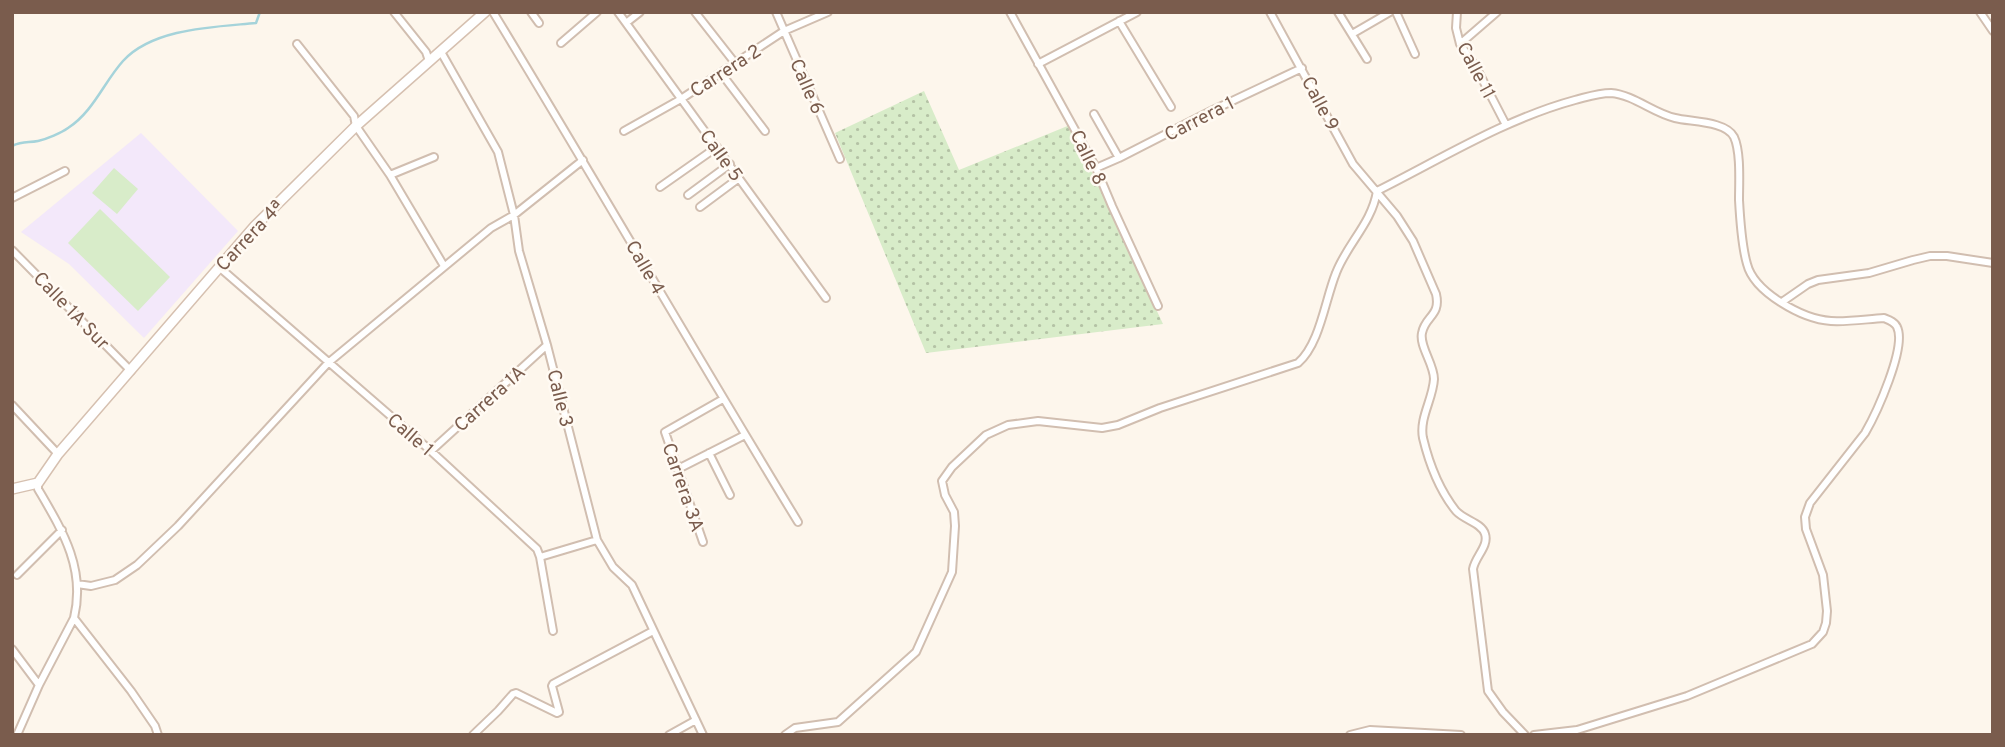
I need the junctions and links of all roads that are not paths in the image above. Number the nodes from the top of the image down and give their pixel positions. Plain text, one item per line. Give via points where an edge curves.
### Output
1 (394, 12) edge
2 (485, 12) edge
3 (493, 12) edge
4 (531, 12) edge
5 (597, 12) edge
6 (618, 12) edge
7 (640, 12) edge
8 (776, 12) edge
9 (828, 12) edge
10 (1010, 12) edge
11 (1137, 12) edge
12 (1270, 12) edge
13 (1338, 12) edge
14 (1390, 12) edge
15 (1396, 12) edge
16 (1457, 12) edge
17 (1497, 12) edge
18 (1980, 12) edge
19 (697, 15) edge
20 (1119, 21) junction
21 (539, 23) dead end
22 (626, 23) junction
23 (784, 31) junction
24 (1993, 31) edge
25 (1352, 34) junction
26 (561, 43) dead end
27 (297, 44) dead end
28 (1460, 44) junction
29 (441, 52) junction
30 (1415, 54) dead end
31 (1367, 59) dead end
32 (429, 61) junction
33 (735, 63) junction
34 (1038, 64) junction
35 (1302, 68) junction
36 (720, 73) junction
37 (681, 99) junction
38 (1171, 107) dead end
39 (1094, 114) dead end
40 (1506, 125) junction
41 (356, 126) junction
42 (624, 131) dead end
43 (765, 131) dead end
44 (717, 147) junction
45 (434, 157) dead end
46 (1119, 158) junction
47 (840, 159) dead end
48 (583, 160) junction
49 (730, 164) junction
50 (1096, 168) junction
51 (65, 171) dead end
52 (390, 176) junction
53 (739, 178) junction
54 (660, 187) dead end
55 (1377, 191) junction
56 (688, 195) dead end
57 (12, 198) edge
58 (700, 207) dead end
59 (514, 215) junction
60 (12, 250) edge
61 (1993, 263) edge
62 (444, 266) junction
63 (219, 267) junction
64 (826, 298) dead end
65 (1782, 302) junction
66 (1158, 306) dead end
67 (547, 345) junction
68 (328, 363) junction
69 (131, 371) junction
70 (723, 399) junction
71 (12, 405) edge
72 (745, 435) junction
73 (431, 451) junction
74 (709, 453) junction
75 (58, 454) junction
76 (678, 469) junction
77 (38, 483) junction
78 (12, 489) edge
79 (730, 495) dead end
80 (797, 522) dead end
81 (62, 530) junction
82 (597, 540) junction
83 (703, 542) dead end
84 (540, 557) junction
85 (17, 576) dead end
86 (77, 584) junction
87 (74, 618) junction
88 (553, 631) dead end
89 (653, 631) junction
90 (12, 649) edge
91 (39, 685) junction
92 (696, 720) junction
93 (17, 735) edge
94 (158, 735) edge
95 (473, 735) edge
96 (669, 735) edge
97 (703, 735) edge
98 (785, 735) edge
99 (1350, 735) edge
100 (1461, 735) edge
101 (1525, 735) edge
102 (1534, 735) edge

1 - 32 street
2 - 29 street, Carrera 4ª
3 - 48 street, Calle 4
4 - 21 street
5 - 26 street
6 - 22 street, Calle 5
7 - 22 street
8 - 23 street, Calle 6
9 - 23 street, Carrera 2
10 - 34 street, Calle 8
11 - 20 street
12 - 35 street, Calle 9
13 - 25 street
14 - 25 street
15 - 30 street
16 - 28 street, Calle 11
17 - 28 street
18 - 24 street
19 - 33 street
20 - 34 street
20 - 38 street
22 - 37 street, Calle 5
23 - 33 street, Carrera 2
23 - 47 street, Calle 6
25 - 31 street
27 - 41 street via 354,116
28 - 40 street, Calle 11
29 - 32 street, Carrera 4ª
29 - 59 street, Calle 3 via 498,152
32 - 41 street, Carrera 4ª
33 - 36 street, Carrera 2
34 - 50 street, Calle 8
35 - 46 street, Carrera 1
35 - 55 street, Calle 9 via 1353,163
36 - 37 street, Carrera 2
36 - 43 street
37 - 42 street, Carrera 2
37 - 44 street, Calle 5
39 - 46 street
40 - 55 street
40 - 65 street via 1556,105 1610,93 1673,118 1727,128 1737,145 1747,264 1762,289
41 - 52 street
41 - 63 street, Carrera 4ª
44 - 49 street, Calle 5
44 - 54 street
45 - 52 street
46 - 50 street, Carrera 1
48 - 59 street
48 - 70 street, Calle 4
49 - 53 street, Calle 5
49 - 56 street
50 - 66 street, Calle 8
51 - 57 street
52 - 62 street
53 - 58 street
53 - 64 street, Calle 5
55 - 98 street via 1373,209 1337,271 1306,356 1298,363 1118,425 1102,428 1038,421 1008,425 986,435 942,481 954,512 952,572 916,652 838,722 795,728
55 - 101 street, Calle 9 via 1413,241 1436,295 1436,313 1422,330 1434,377 1423,438 1440,488 1457,512 1485,534 1473,569 1488,691
59 - 62 street
59 - 67 street, Calle 3 via 519,251
60 - 69 street, Calle 1A Sur
61 - 65 street via 1930,256 1869,274 1818,280
62 - 68 street
63 - 68 street, Calle 1
63 - 69 street, Carrera 4ª
65 - 102 street via 1830,321 1891,320 1900,338 1894,366 1866,433 1810,503 1805,517 1808,540 1823,575 1827,611 1823,632 1812,644 1687,696 1577,730
67 - 73 street, Carrera 1A
67 - 82 street, Calle 3
68 - 73 street, Calle 1
68 - 86 street via 137,565 114,580
69 - 75 street, Carrera 4ª
70 - 72 street, Calle 4
70 - 76 street, Carrera 3A via 665,432
71 - 75 street
72 - 74 street
72 - 80 street, Calle 4
73 - 84 street, Calle 1 via 537,549
74 - 76 street
74 - 79 street
75 - 77 street, Carrera 4ª
76 - 83 street, Carrera 3A
77 - 78 street
77 - 81 street
81 - 85 street
81 - 86 street
82 - 84 street
82 - 89 street, Calle 3 via 613,568 632,585
84 - 88 street
86 - 87 street
87 - 91 street
87 - 94 street via 131,691
89 - 92 street, Calle 3
89 - 95 street via 554,684 559,712 516,693
90 - 91 street
91 - 93 street
92 - 96 street
92 - 97 street, Calle 3
99 - 100 street via 1370,730

